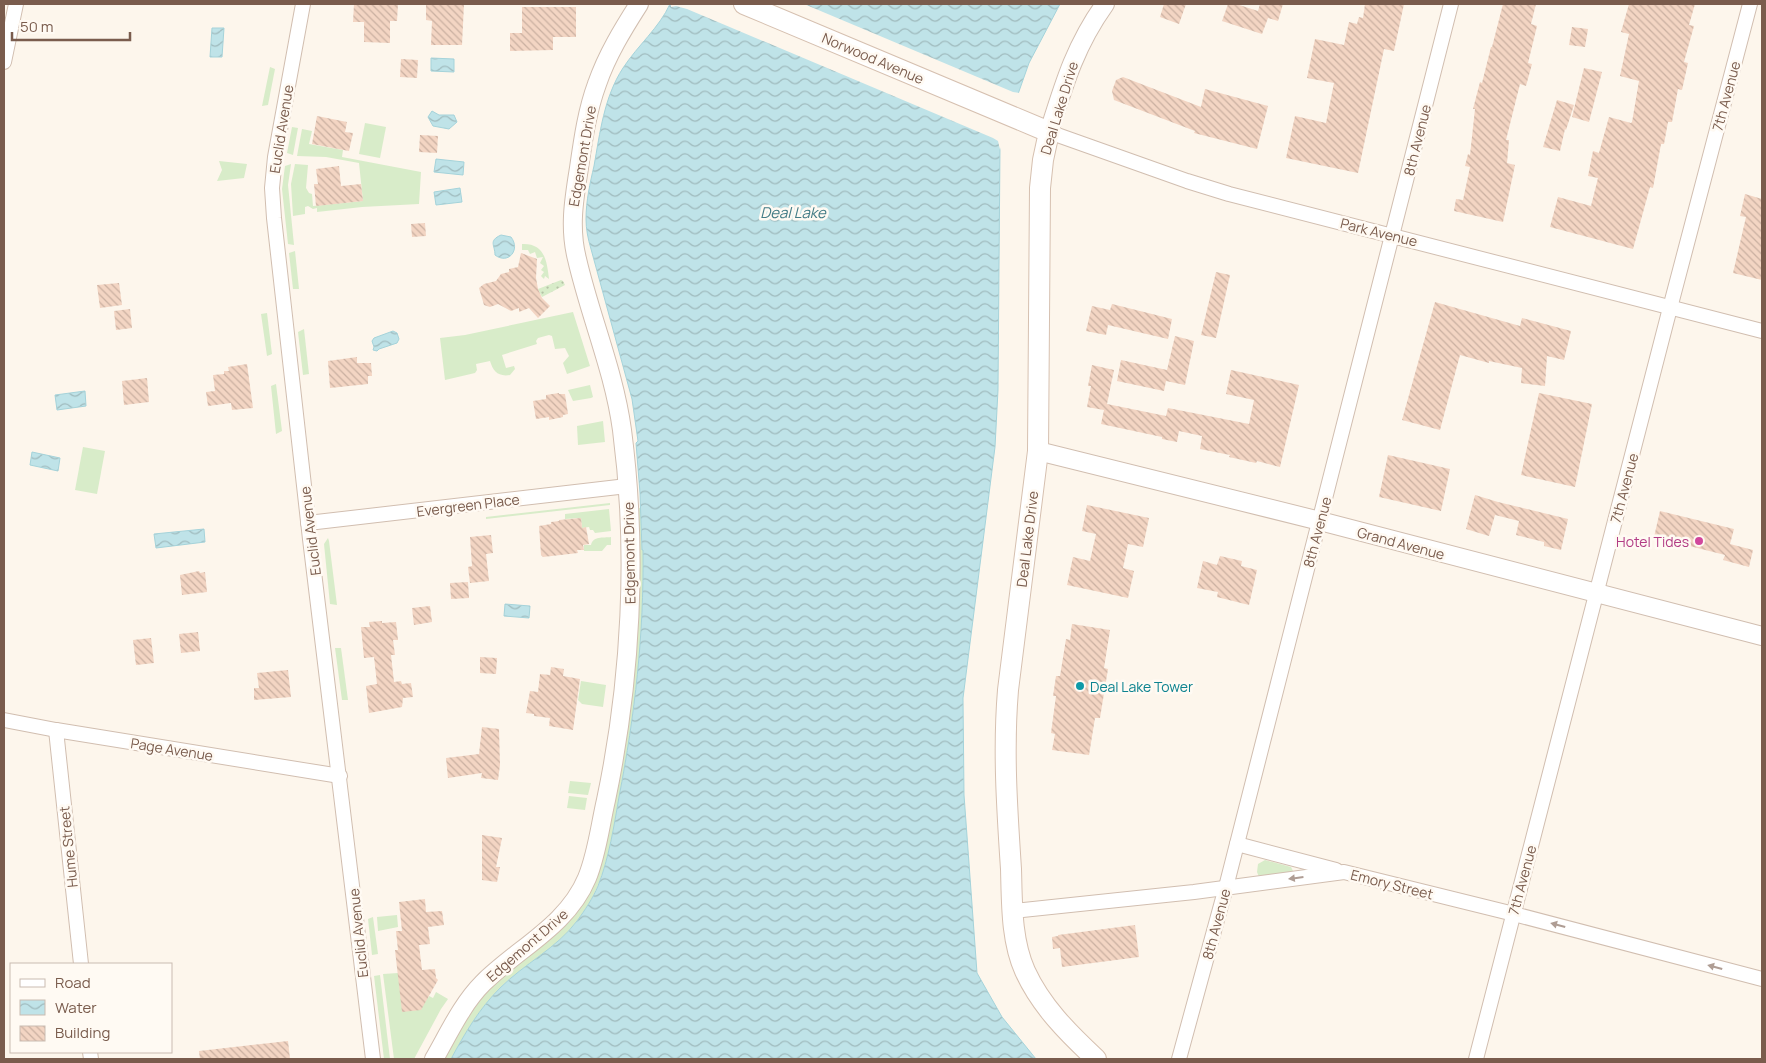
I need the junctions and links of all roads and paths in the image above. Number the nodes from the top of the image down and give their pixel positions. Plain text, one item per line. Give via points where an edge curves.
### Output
1 (16, 4) edge
2 (303, 4) edge
3 (639, 4) edge
4 (744, 4) edge
5 (1105, 4) edge
6 (1451, 4) edge
7 (1750, 4) edge
8 (4, 62) edge
9 (1002, 113) joint
10 (1049, 132) junction
11 (1392, 236) junction
12 (1670, 308) junction
13 (1762, 331) edge
14 (1038, 451) junction
15 (627, 486) junction
16 (1320, 522) junction
17 (308, 523) junction
18 (1597, 594) junction
19 (1762, 636) edge
20 (4, 720) edge
21 (56, 730) junction
22 (340, 776) junction
23 (1237, 844) junction
24 (1344, 872) junction
25 (1226, 887) junction
26 (1013, 911) junction
27 (1514, 914) junction
28 (81, 963) edge
29 (1762, 979) edge
30 (373, 1059) edge
31 (434, 1059) edge
32 (1096, 1059) edge
33 (1178, 1059) edge
34 (1476, 1059) edge

1 - 8 street
2 - 17 street, Euclid Avenue via 272,188
3 - 15 street, Edgemont Drive via 617,39 596,85 584,137 572,223 577,260 617,401
4 - 9 main road, Norwood Avenue
5 - 10 street, Deal Lake Drive via 1082,39
6 - 11 street, 8th Avenue
7 - 12 street, 7th Avenue
9 - 10 main road, Park Avenue
10 - 11 street, Park Avenue via 1209,188
10 - 14 main road, Deal Lake Drive via 1040,188
11 - 12 street, Park Avenue
11 - 16 street, 8th Avenue
12 - 13 street, Park Avenue
12 - 18 street, 7th Avenue
14 - 16 street, Grand Avenue
14 - 26 main road, Deal Lake Drive via 1005,726
15 - 17 street, Evergreen Place
15 - 31 street, Edgemont Drive via 630,596 624,677 611,776 587,878 576,899 558,920 480,986 464,1006
16 - 18 street, Grand Avenue
16 - 23 street, 8th Avenue
17 - 22 street, Euclid Avenue
18 - 19 street, Grand Avenue
18 - 27 street, 7th Avenue
20 - 21 street, Page Avenue
21 - 22 street, Page Avenue
21 - 28 street, Hume Street
22 - 30 street, Euclid Avenue
23 - 24 street
23 - 25 street, 8th Avenue
24 -> 25 street, Emory Street
24 - 27 street, Emory Street
25 - 26 street, Emory Street
25 - 33 street, 8th Avenue
26 - 32 main road, Deal Lake Drive via 1020,957 1036,993 1068,1033
29 -> 27 street, Emory Street
27 - 34 street, 7th Avenue

